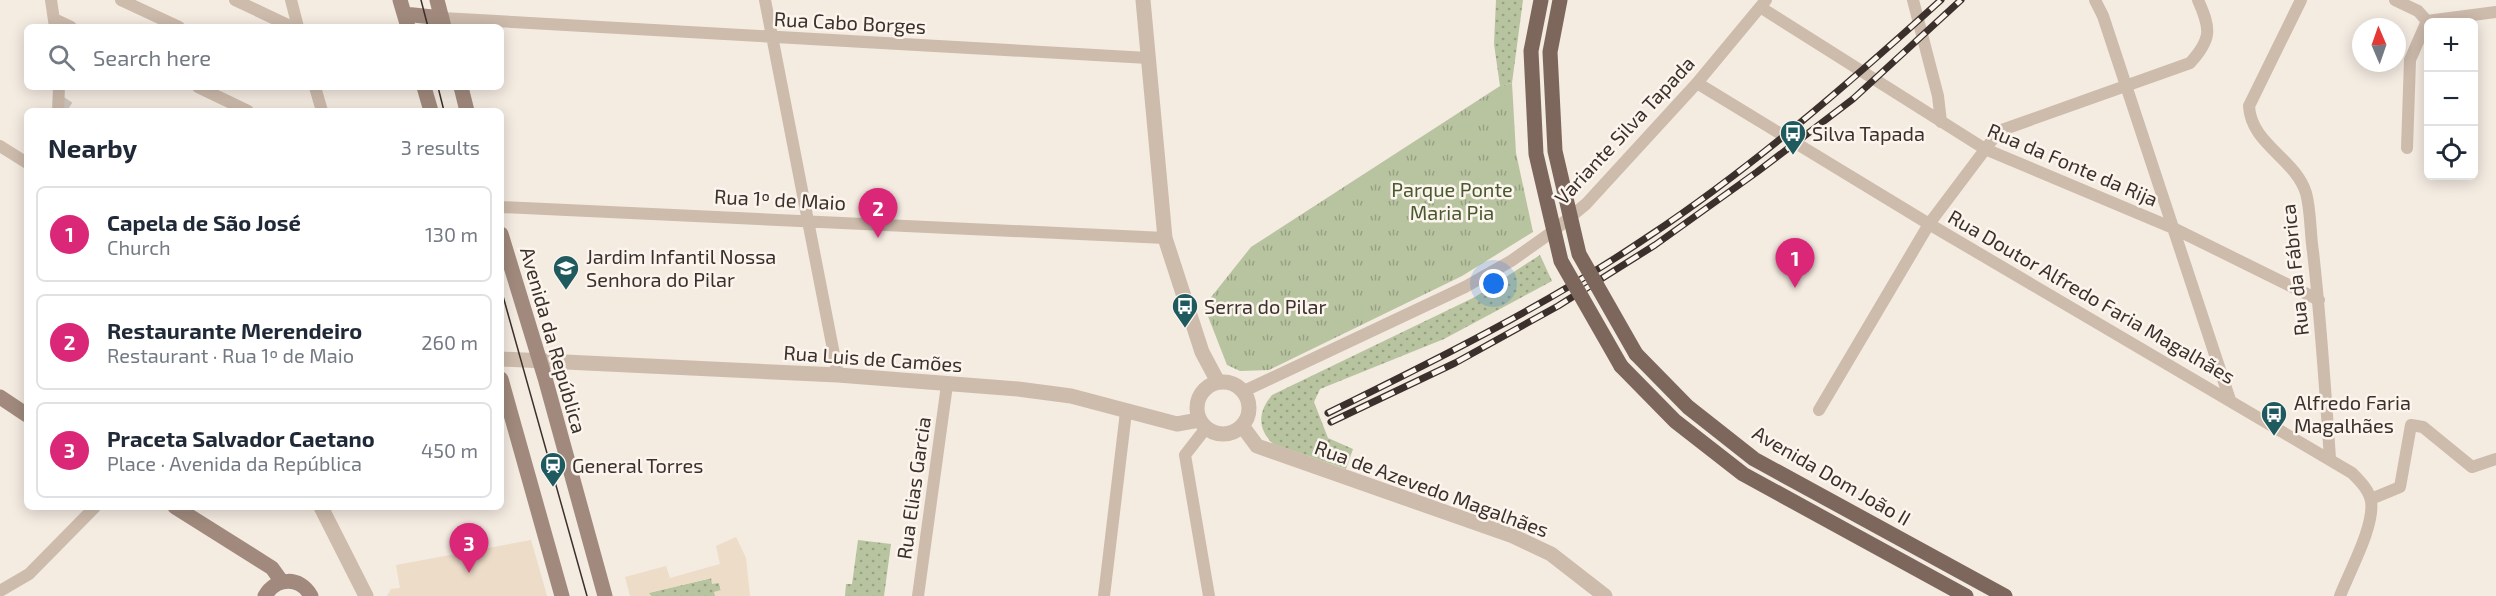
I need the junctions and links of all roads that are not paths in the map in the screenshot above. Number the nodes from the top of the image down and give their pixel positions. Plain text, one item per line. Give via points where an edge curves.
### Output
1 (51, 0) edge
2 (121, 0) edge
3 (235, 0) edge
4 (291, 0) edge
5 (437, 0) edge
6 (765, 0) edge
7 (1143, 0) edge
8 (1541, 0) edge
9 (1560, 0) edge
10 (1913, 0) edge
11 (2095, 0) edge
12 (2198, 0) edge
13 (2395, 0) edge
14 (2295, 2) edge
15 (1763, 4) edge
16 (2496, 12) edge
17 (404, 14) edge
18 (2424, 18) edge
19 (2450, 18) edge
20 (443, 22) edge
21 (55, 23) edge
22 (173, 24) edge
23 (286, 24) edge
24 (297, 24) edge
25 (2424, 28) edge
26 (773, 38) junction
27 (1148, 58) junction
28 (1697, 83) junction
29 (2127, 87) junction
30 (60, 90) edge
31 (204, 90) edge
32 (314, 90) edge
33 (425, 90) edge
34 (461, 90) edge
35 (58, 108) edge
36 (242, 108) edge
37 (321, 108) edge
38 (430, 108) edge
39 (466, 108) edge
40 (1941, 122) junction
41 (0, 146) edge
42 (2407, 148) dead end
43 (1985, 150) junction
44 (24, 161) edge
45 (504, 207) edge
46 (808, 220) junction
47 (1929, 224) junction
48 (2173, 228) junction
49 (1165, 238) junction
50 (504, 244) edge
51 (2319, 300) junction
52 (504, 359) edge
53 (539, 361) junction
54 (837, 375) junction
55 (1218, 382) junction
56 (947, 384) junction
57 (504, 390) edge
58 (1244, 392) junction
59 (0, 397) edge
60 (2230, 400) junction
61 (1818, 410) dead end
62 (1126, 412) junction
63 (24, 413) edge
64 (1202, 424) junction
65 (1243, 427) junction
66 (2330, 458) junction
67 (2496, 459) edge
68 (2371, 499) junction
69 (92, 510) edge
70 (180, 510) edge
71 (323, 510) edge
72 (282, 582) junction
73 (0, 591) edge
74 (265, 596) edge
75 (310, 596) edge
76 (366, 596) edge
77 (562, 596) edge
78 (605, 596) edge
79 (918, 596) edge
80 (1104, 596) edge
81 (1209, 596) edge
82 (1605, 596) edge
83 (1966, 596) edge
84 (2006, 596) edge
85 (2340, 596) edge

1 - 21 street
2 - 22 street
3 - 23 street
4 - 24 street
5 - 20 main road
6 - 26 street
7 - 27 street
8 - 83 main road, Avenida Dom João II, bridge via 1531,51 1536,154 1561,261 1620,366 1675,421 1743,474
9 - 84 main road, Avenida Dom João II, bridge via 1550,52 1555,151 1579,254 1636,354 1688,407 1754,459
10 - 40 street
11 - 29 street
12 - 29 street via 2209,29 2199,53 2190,63
13 - 18 street
14 - 51 street, Rua da Fábrica via 2249,106 2250,120 2306,192
15 - 28 street, Variante Silva Tapada
15 - 40 street, Rua da Fonte da Rija
16 - 19 street
17 - 20 main road
20 - 26 street, Rua Cabo Borges via 530,23
25 - 42 street via 2410,60
26 - 27 street, Rua Cabo Borges
26 - 46 street
27 - 49 street
28 - 47 street, Rua Doutor Alfredo Faria Magalhães
28 - 58 street, Variante Silva Tapada via 1586,204 1511,261
29 - 43 street via 1999,131
29 - 48 street
30 - 35 street
31 - 36 street
32 - 37 street
33 - 38 main road
34 - 39 main road
40 - 43 street, Rua da Fonte da Rija
41 - 44 street
43 - 47 street
43 - 48 street, Rua da Fonte da Rija
45 - 46 street, Rua 1º de Maio
46 - 49 street, Rua 1º de Maio
46 - 54 street
47 - 60 street, Rua Doutor Alfredo Faria Magalhães
47 - 61 street
48 - 51 street, Rua da Fonte da Rija
48 - 60 street
49 - 55 street via 1202,352
50 - 53 main road, Avenida da República
51 - 66 street, Rua da Fábrica
52 - 53 street, Rua Luis de Camões
53 - 54 street, Rua Luis de Camões
53 - 78 main road, Avenida da República
54 - 56 street, Rua Luis de Camões
55 - 58 street via 1232,383
55 - 64 street via 1200,397 1197,412
56 - 62 street, Rua Luis de Camões via 1045,391
56 - 79 street, Rua Elias Garcia
57 - 77 main road
58 - 65 street via 1250,413
59 - 63 main road
60 - 66 street, Rua Doutor Alfredo Faria Magalhães
62 - 64 street, Rua Luis de Camões via 1177,424
62 - 80 street
64 - 65 street via 1220,435
64 - 81 street via 1185,455
65 - 82 street, Rua de Azevedo Magalhães via 1257,446 1551,554
66 - 68 street, Rua Doutor Alfredo Faria Magalhães via 2362,482
67 - 68 street via 2472,467 2423,427 2411,425 2400,487
68 - 85 street via 2368,525
69 - 73 street via 29,574
70 - 72 main road via 272,567
71 - 76 street
72 - 74 main road
72 - 75 main road via 297,583

